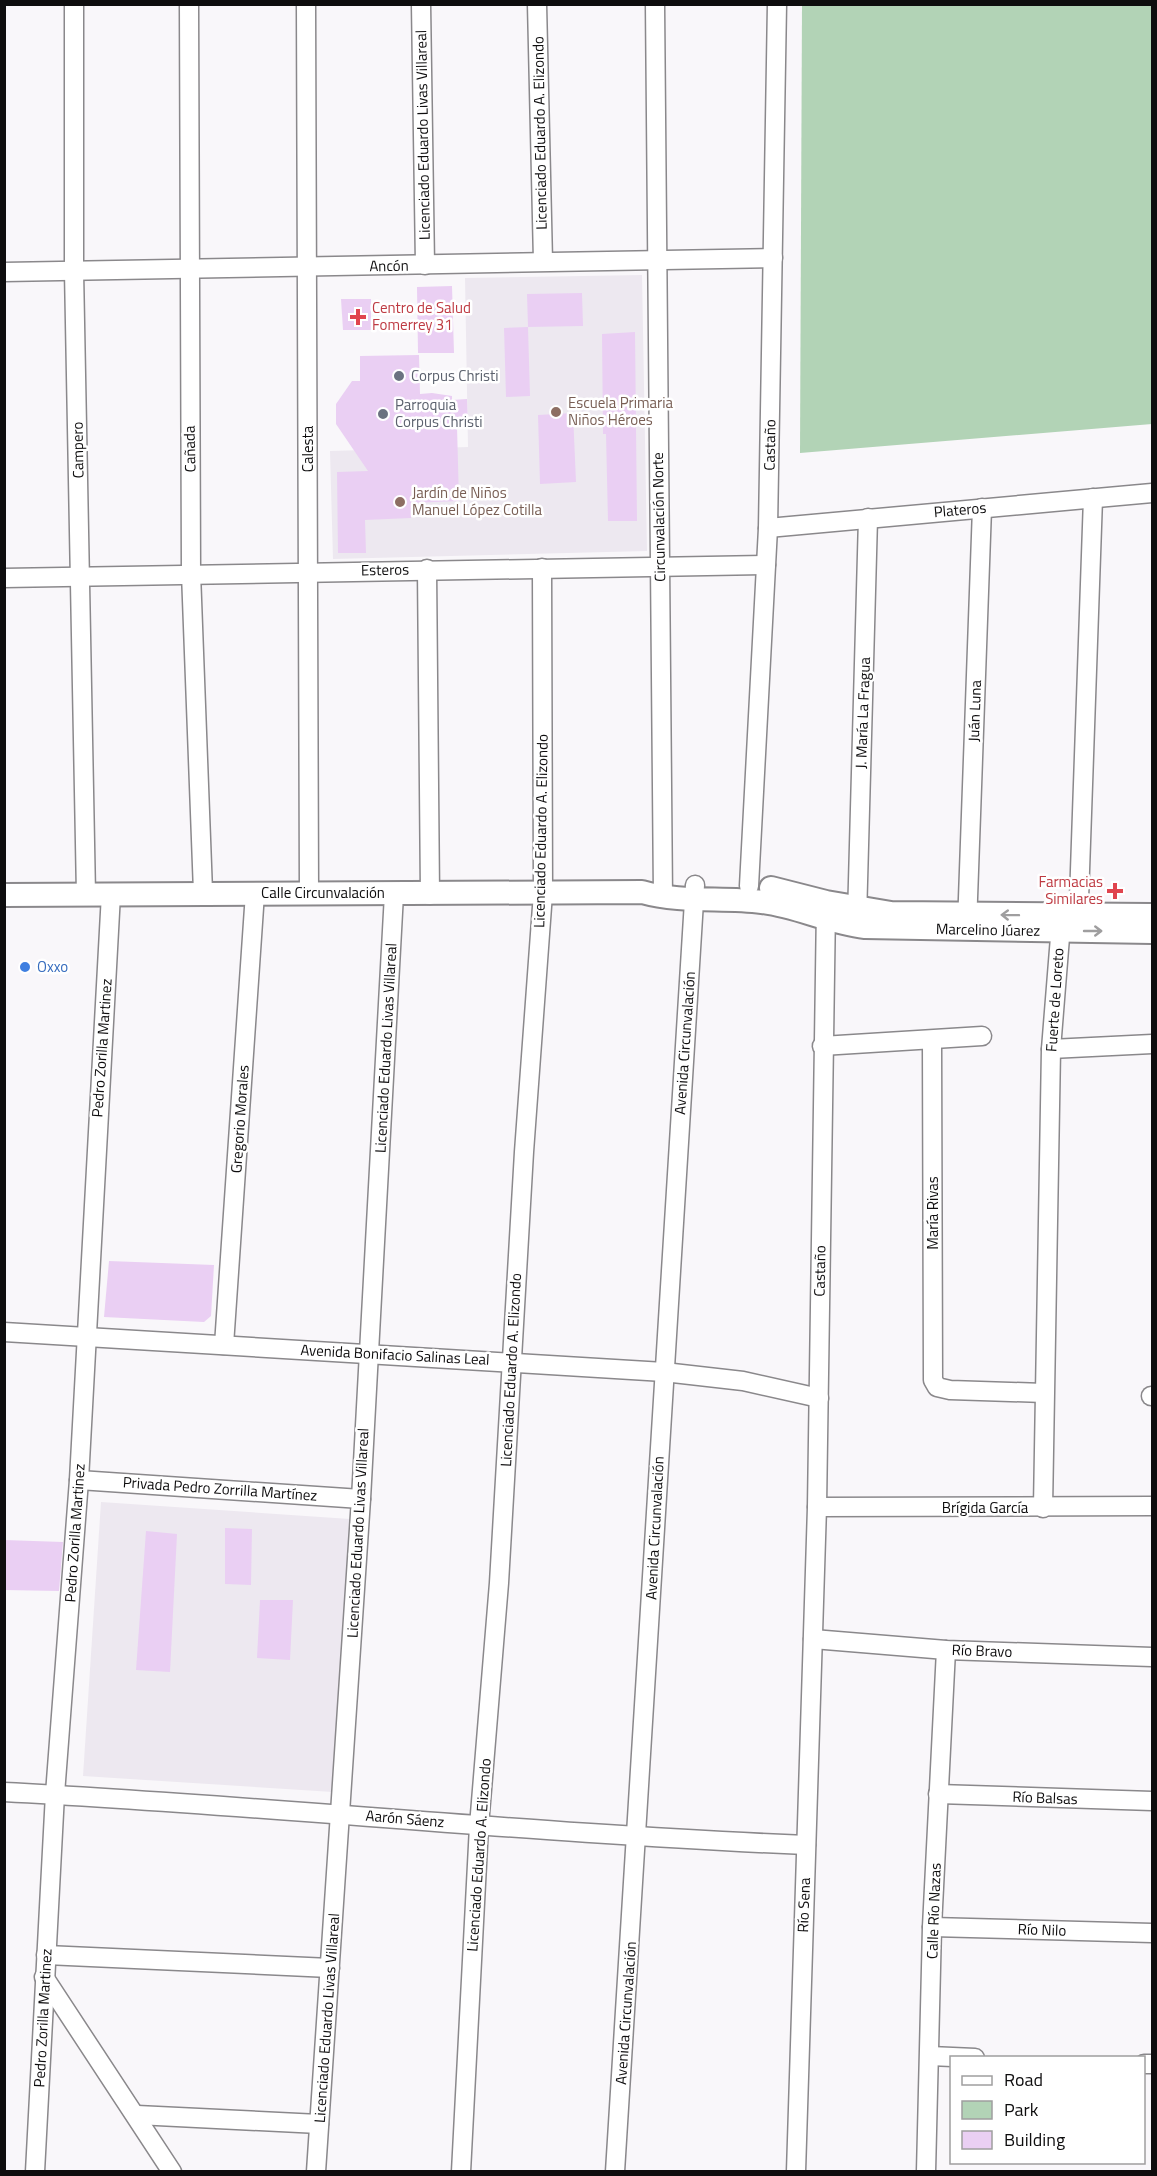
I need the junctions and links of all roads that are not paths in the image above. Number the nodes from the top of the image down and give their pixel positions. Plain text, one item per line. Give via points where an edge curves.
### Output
1 (74, 4) edge
2 (189, 4) edge
3 (306, 4) edge
4 (421, 4) edge
5 (537, 4) edge
6 (655, 4) edge
7 (777, 4) edge
8 (773, 258) junction
9 (656, 260) junction
10 (543, 261) junction
11 (425, 265) junction
12 (308, 268) junction
13 (74, 271) junction
14 (188, 271) junction
15 (4, 272) edge
16 (1152, 493) edge
17 (1093, 498) junction
18 (982, 508) junction
19 (868, 518) junction
20 (768, 528) junction
21 (766, 565) junction
22 (660, 566) junction
23 (542, 568) junction
24 (427, 570) junction
25 (308, 572) junction
26 (191, 573) junction
27 (80, 577) junction
28 (4, 578) edge
29 (749, 886) junction
30 (203, 892) junction
31 (656, 892) junction
32 (694, 892) junction
33 (255, 893) junction
34 (309, 893) junction
35 (543, 893) junction
36 (111, 894) junction
37 (394, 894) junction
38 (4, 895) edge
39 (86, 895) junction
40 (430, 895) junction
41 (825, 911) junction
42 (1152, 915) edge
43 (857, 917) junction
44 (967, 922) junction
45 (1068, 924) junction
46 (1152, 932) edge
47 (982, 1036) dead end
48 (932, 1041) junction
49 (1152, 1044) edge
50 (822, 1046) junction
51 (1051, 1049) junction
52 (4, 1332) edge
53 (85, 1337) junction
54 (224, 1345) junction
55 (368, 1353) junction
56 (512, 1361) junction
57 (664, 1372) junction
58 (1044, 1393) junction
59 (819, 1398) junction
60 (79, 1480) junction
61 (361, 1499) junction
62 (1152, 1506) edge
63 (817, 1507) junction
64 (1043, 1508) junction
65 (813, 1639) junction
66 (946, 1650) junction
67 (1152, 1657) edge
68 (4, 1792) edge
69 (55, 1794) junction
70 (938, 1794) junction
71 (1152, 1801) edge
72 (341, 1813) junction
73 (479, 1826) junction
74 (638, 1838) junction
75 (806, 1845) junction
76 (933, 1927) junction
77 (1152, 1933) edge
78 (46, 1955) junction
79 (330, 1968) junction
80 (44, 1977) junction
81 (930, 2056) junction
82 (950, 2057) edge
83 (137, 2115) junction
84 (319, 2124) junction
85 (34, 2172) edge
86 (172, 2172) edge
87 (316, 2172) edge
88 (461, 2172) edge
89 (615, 2172) edge
90 (796, 2172) edge
91 (926, 2172) edge

1 - 13 street, Campero
2 - 14 street, Cañada
3 - 12 street, Calesta
4 - 11 street, Licenciado Eduardo Livas Villareal
5 - 10 street, Licenciado Eduardo A. Elizondo
6 - 9 street, Circunvalación Norte
7 - 8 street, Castaño
8 - 9 street, Ancón
8 - 20 street, Castaño
9 - 10 street, Ancón
9 - 22 street, Circunvalación Norte
10 - 11 street, Ancón
11 - 12 street, Ancón
12 - 14 street, Ancón
12 - 25 street, Calesta
13 - 14 street, Ancón
13 - 15 street, Ancón
13 - 27 street, Campero
14 - 26 street, Cañada
16 - 17 street, Plateros
17 - 18 street, Plateros
17 - 45 street, Fuerte de Loreto via 1080,888
18 - 19 street, Plateros
18 - 44 street, Juán Luna
19 - 20 street, Plateros
19 - 43 street, J. María La Fragua
20 - 21 street, Castaño
21 - 22 street, Esteros
21 - 29 street, Castaño
22 - 23 street, Esteros
22 - 31 street, Circunvalación Norte
23 - 24 street, Esteros
23 - 35 street, Licenciado Eduardo A. Elizondo
24 - 25 street, Esteros
24 - 40 street
25 - 26 street, Esteros
25 - 34 street, Calesta
26 - 27 street, Esteros
26 - 30 street, Cañada
27 - 28 street, Esteros
27 - 39 street, Campero
29 - 32 street, Calle Circunvalación
29 - 41 street, Calle Circunvalación via 773,888
30 - 33 street, Calle Circunvalación
30 - 36 street, Calle Circunvalación
31 - 32 street, Calle Circunvalación
31 - 35 street, Calle Circunvalación
32 - 41 street, Calle Circunvalación
32 - 57 street, Avenida Circunvalación
33 - 34 street, Calle Circunvalación
33 - 54 street, Gregorio Morales
34 - 37 street, Calle Circunvalación
35 - 40 street, Calle Circunvalación
35 - 56 street, Licenciado Eduardo A. Elizondo
36 - 39 street, Calle Circunvalación
36 - 53 street, Pedro Zorilla Martinez
37 - 40 street, Calle Circunvalación
37 - 55 street, Licenciado Eduardo Livas Villareal
38 - 39 street, Calle Circunvalación
41 - 43 street, Marcelino Júarez
41 - 50 street, Castaño
42 - 45 street, Marcelino Júarez
43 - 44 street, Marcelino Júarez via 907,914
44 - 45 street, Marcelino Júarez
45 -> 46 street, Marcelino Júarez
45 - 51 street, Fuerte de Loreto via 1058,949
47 - 48 street
48 - 50 street
48 - 58 street, María Rivas via 933,1380 938,1387 950,1390
49 - 51 street
50 - 59 street, Castaño
51 - 58 street, Fuerte de Loreto
52 - 53 street, Avenida Bonifacio Salinas Leal
53 - 54 street, Avenida Bonifacio Salinas Leal
53 - 60 street, Pedro Zorilla Martinez
54 - 55 street, Avenida Bonifacio Salinas Leal
55 - 56 street, Avenida Bonifacio Salinas Leal
55 - 61 street, Licenciado Eduardo Livas Villareal
56 - 57 street, Avenida Bonifacio Salinas Leal
56 - 73 street, Licenciado Eduardo A. Elizondo
57 - 59 street, Avenida Bonifacio Salinas Leal via 743,1381
57 - 74 street, Avenida Circunvalación
58 - 64 street, Fuerte de Loreto
59 - 63 street, Castaño
60 - 61 street, Privada Pedro Zorrilla Martínez
60 - 69 street, Pedro Zorilla Martinez
61 - 72 street, Licenciado Eduardo Livas Villareal
62 - 64 street, Brígida García
63 - 64 street, Brígida García
63 - 65 street, Castaño
65 - 66 street, Río Bravo
65 - 75 street, Río Sena
66 - 67 street, Río Bravo
66 - 70 street, Calle Río Nazas
68 - 69 street, Aarón Sáenz
69 - 72 street, Aarón Sáenz
69 - 78 street, Pedro Zorilla Martinez
70 - 71 street, Río Balsas
70 - 76 street, Calle Río Nazas
72 - 73 street, Aarón Sáenz
72 - 79 street, Licenciado Eduardo Livas Villareal
73 - 74 street, Aarón Sáenz
73 - 88 street, Licenciado Eduardo A. Elizondo
74 - 75 street, Aarón Sáenz
74 - 89 street, Avenida Circunvalación
75 - 90 street, Río Sena
76 - 77 street, Río Nilo
76 - 81 street, Calle Río Nazas
78 - 79 street
78 - 80 street, Pedro Zorilla Martinez
79 - 84 street, Licenciado Eduardo Livas Villareal
80 - 83 street
80 - 85 street, Pedro Zorilla Martinez
81 - 82 street
81 - 91 street, Calle Río Nazas
83 - 84 street
83 - 86 street
84 - 87 street, Licenciado Eduardo Livas Villareal

